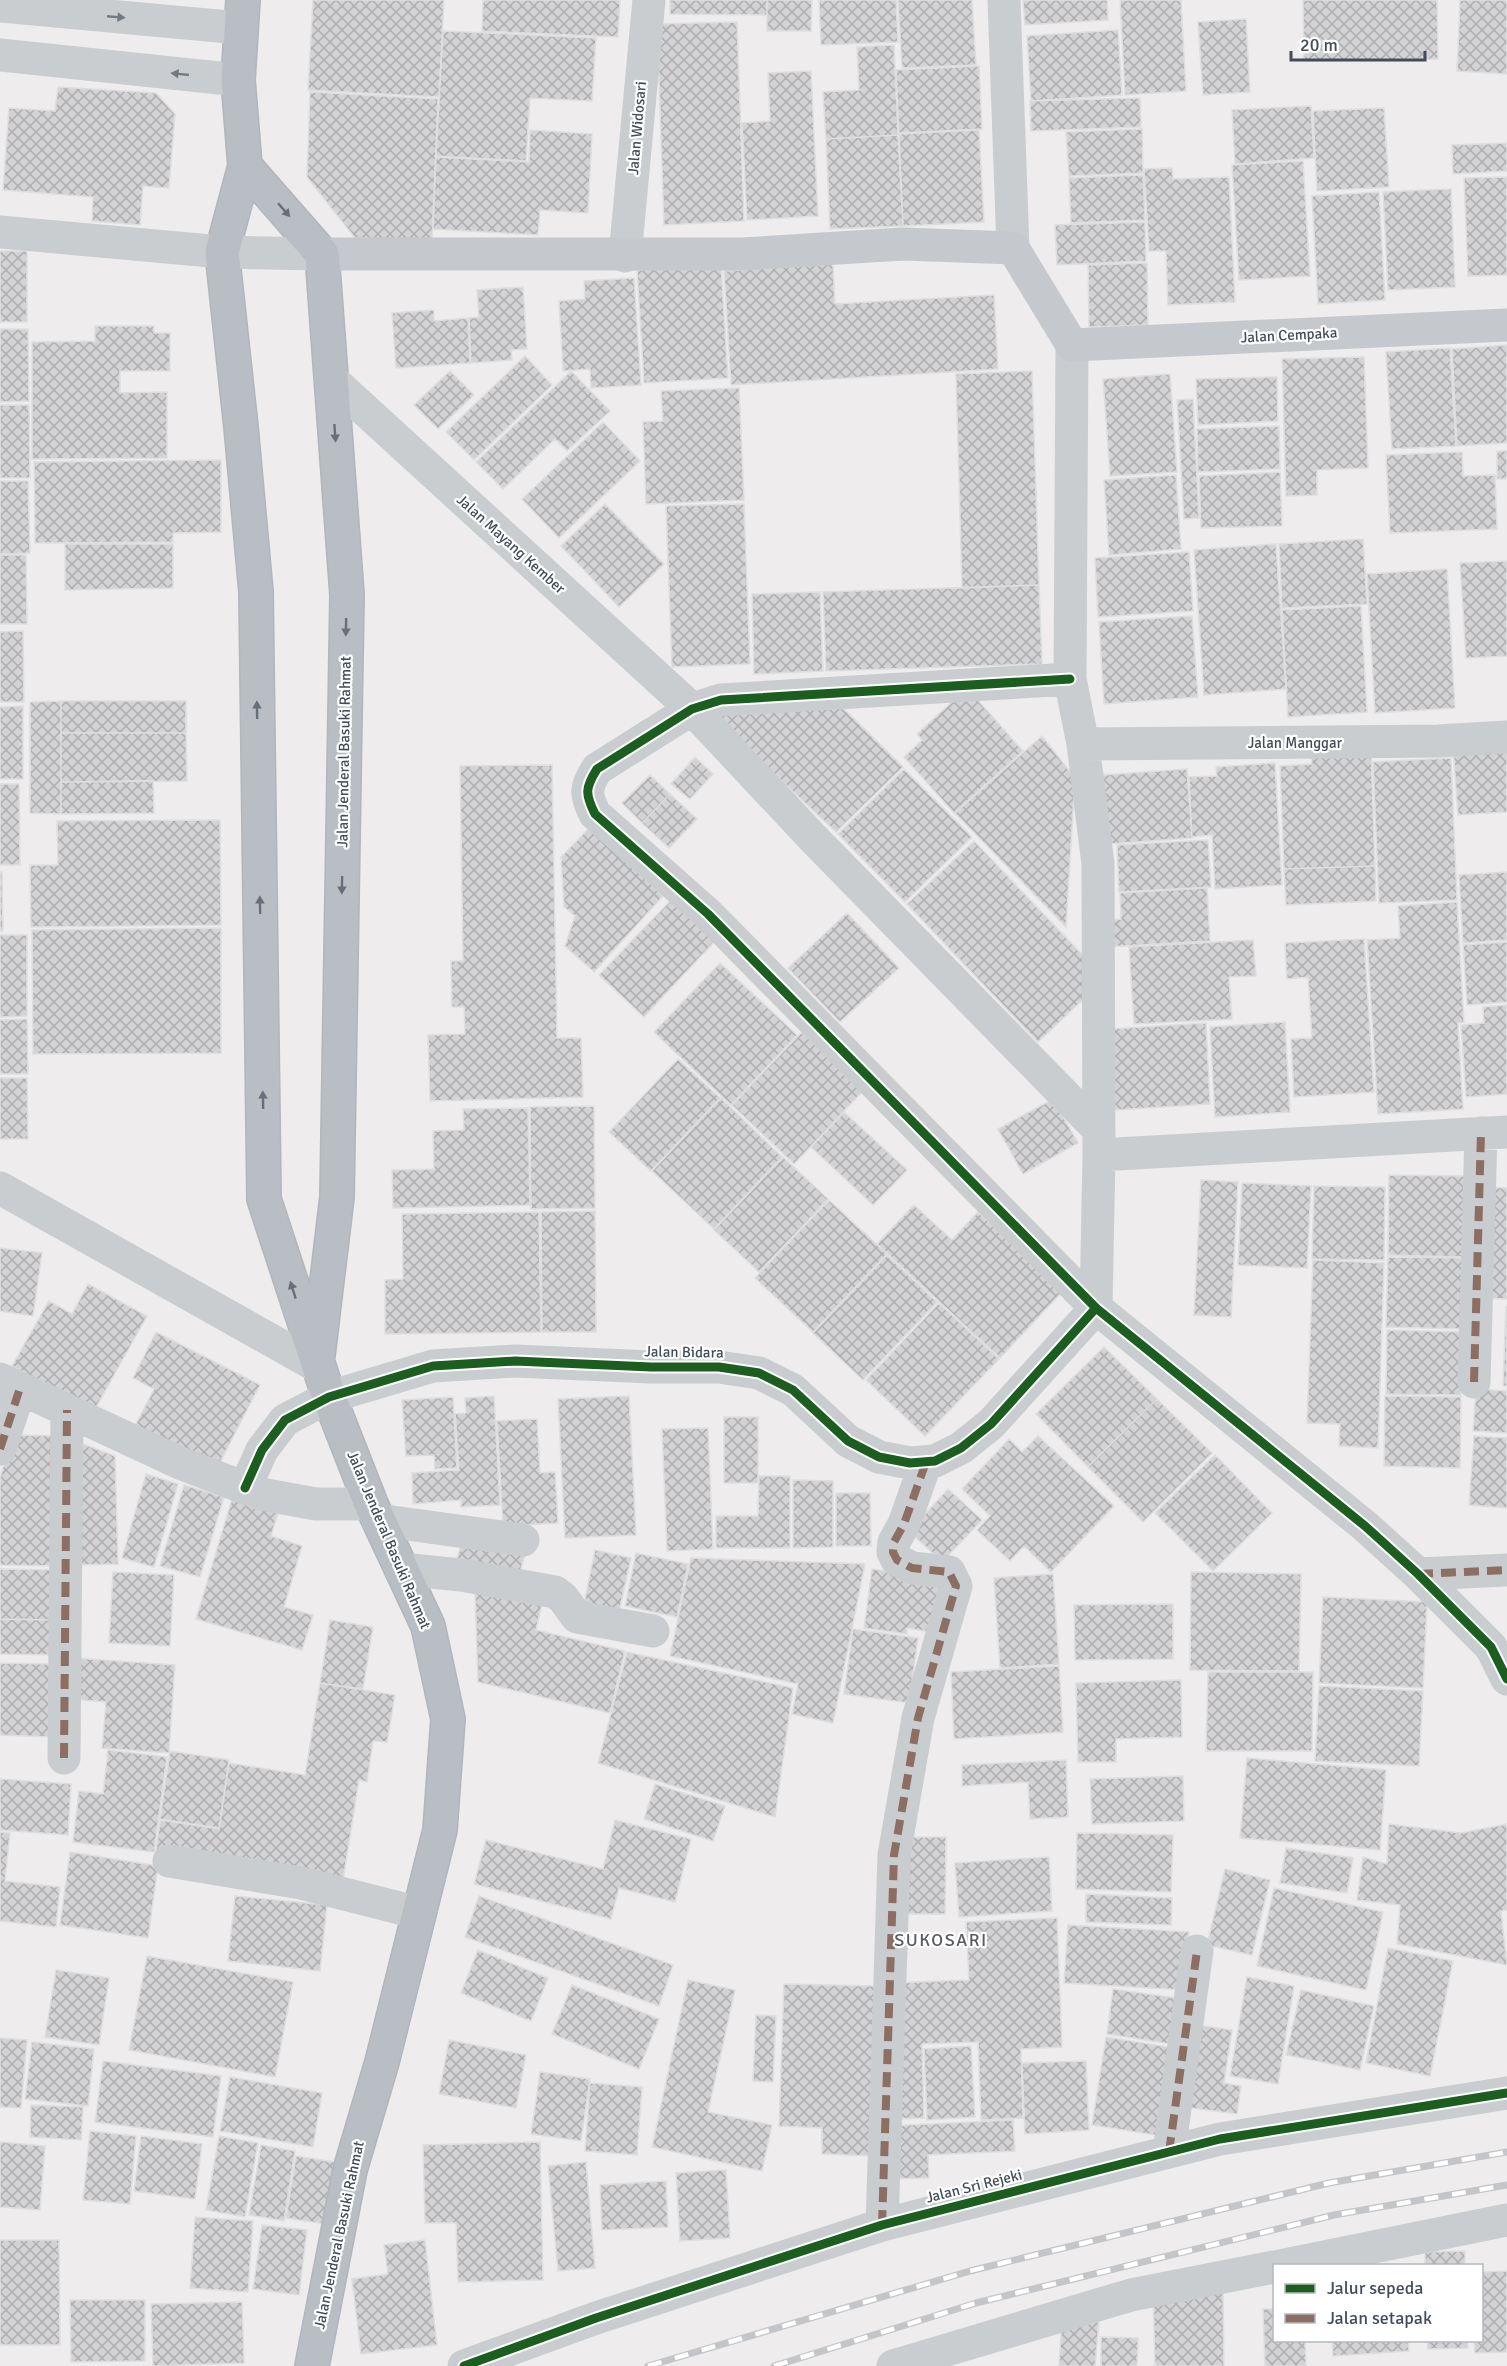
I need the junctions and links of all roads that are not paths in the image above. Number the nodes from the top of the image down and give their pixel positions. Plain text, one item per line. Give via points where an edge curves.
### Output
1 (649, 0) edge
2 (1004, 0) edge
3 (0, 6) edge
4 (241, 14) edge
5 (0, 55) edge
6 (238, 80) junction
7 (245, 166) junction
8 (0, 232) edge
9 (1013, 248) junction
10 (222, 252) junction
11 (322, 254) junction
12 (625, 256) junction
13 (1507, 325) edge
14 (1072, 345) junction
15 (331, 379) junction
16 (1070, 679) junction
17 (692, 709) junction
18 (1507, 737) edge
19 (1083, 744) junction
20 (1494, 1133) edge
21 (1098, 1141) junction
22 (0, 1188) edge
23 (1096, 1308) junction
24 (317, 1366) junction
25 (1474, 1382) dead end
26 (10, 1383) edge
27 (328, 1397) junction
28 (68, 1410) junction
29 (0, 1449) edge
30 (926, 1462) junction
31 (245, 1488) junction
32 (374, 1512) junction
33 (523, 1540) dead end
34 (401, 1569) junction
35 (1507, 1570) edge
36 (1418, 1574) junction
37 (653, 1631) dead end
38 (1507, 1679) edge
39 (64, 1758) dead end
40 (169, 1861) dead end
41 (419, 1912) junction
42 (1197, 1951) dead end
43 (379, 2070) junction
44 (1507, 2093) edge
45 (1169, 2152) junction
46 (1507, 2220) edge
47 (882, 2226) junction
48 (1285, 2264) edge
49 (1273, 2266) edge
50 (312, 2366) edge
51 (326, 2366) edge
52 (464, 2366) edge
53 (893, 2366) edge

1 - 12 street, Jalan Widosari
2 - 9 street
3 -> 4 street
4 - 6 highway, Jalan Jenderal Basuki Rahmat
6 -> 5 street
6 - 7 highway, Jalan Jenderal Basuki Rahmat
7 - 10 highway, Jalan Jenderal Basuki Rahmat
7 -> 11 highway
8 - 10 street
9 - 12 main road via 903,244 743,254
9 - 14 main road
10 - 11 street
24 -> 10 highway, Jalan Jenderal Basuki Rahmat via 264,1199 256,592
11 - 12 main road
11 - 15 highway, Jalan Jenderal Basuki Rahmat
13 - 14 main road, Jalan Cempaka
14 - 16 street
15 - 17 street, Jalan Mayang Kember
15 -> 24 highway, Jalan Jenderal Basuki Rahmat via 346,630 337,1197
16 - 17 street via 721,700
16 - 19 street
17 - 21 street, Jalan Mayang Kember
17 - 23 street via 597,769 588,783 587,799 595,814 708,914
18 - 19 street, Jalan Manggar
19 - 21 street via 1098,864
20 - 21 street
20 - 25 street
21 - 23 street
22 - 24 street
23 - 30 street, Jalan Bidara via 991,1424 961,1449
23 - 36 street via 1365,1526
24 - 27 highway, Jalan Jenderal Basuki Rahmat
26 - 28 street
26 - 29 street
27 - 30 street, Jalan Bidara via 433,1366 515,1360 719,1366 759,1373 793,1390 848,1441 879,1457
27 - 31 street, Jalan Bidara via 285,1420 262,1450
27 - 32 highway, Jalan Jenderal Basuki Rahmat
28 - 31 street via 180,1463
28 - 39 street
30 - 47 street via 893,1552 897,1560 912,1568 949,1572 956,1586 918,1718 894,1855
31 - 32 street
32 - 33 street
32 - 34 highway, Jalan Jenderal Basuki Rahmat
34 - 37 street via 461,1575 555,1593 577,1617
34 - 41 highway, Jalan Jenderal Basuki Rahmat via 428,1626 448,1719 440,1830
35 - 36 street
36 - 38 street via 1491,1647
40 - 41 street via 301,1883
41 - 43 highway, Jalan Jenderal Basuki Rahmat
42 - 45 street
43 - 50 highway, Jalan Jenderal Basuki Rahmat via 350,2170
43 - 51 highway, Jalan Jenderal Basuki Rahmat via 370,2169
44 - 45 street, Jalan Sri Rejeki via 1220,2139
45 - 47 street, Jalan Sri Rejeki
46 - 48 street
47 - 52 street, Jalan Sri Rejeki via 596,2318
49 - 53 street via 1131,2295

